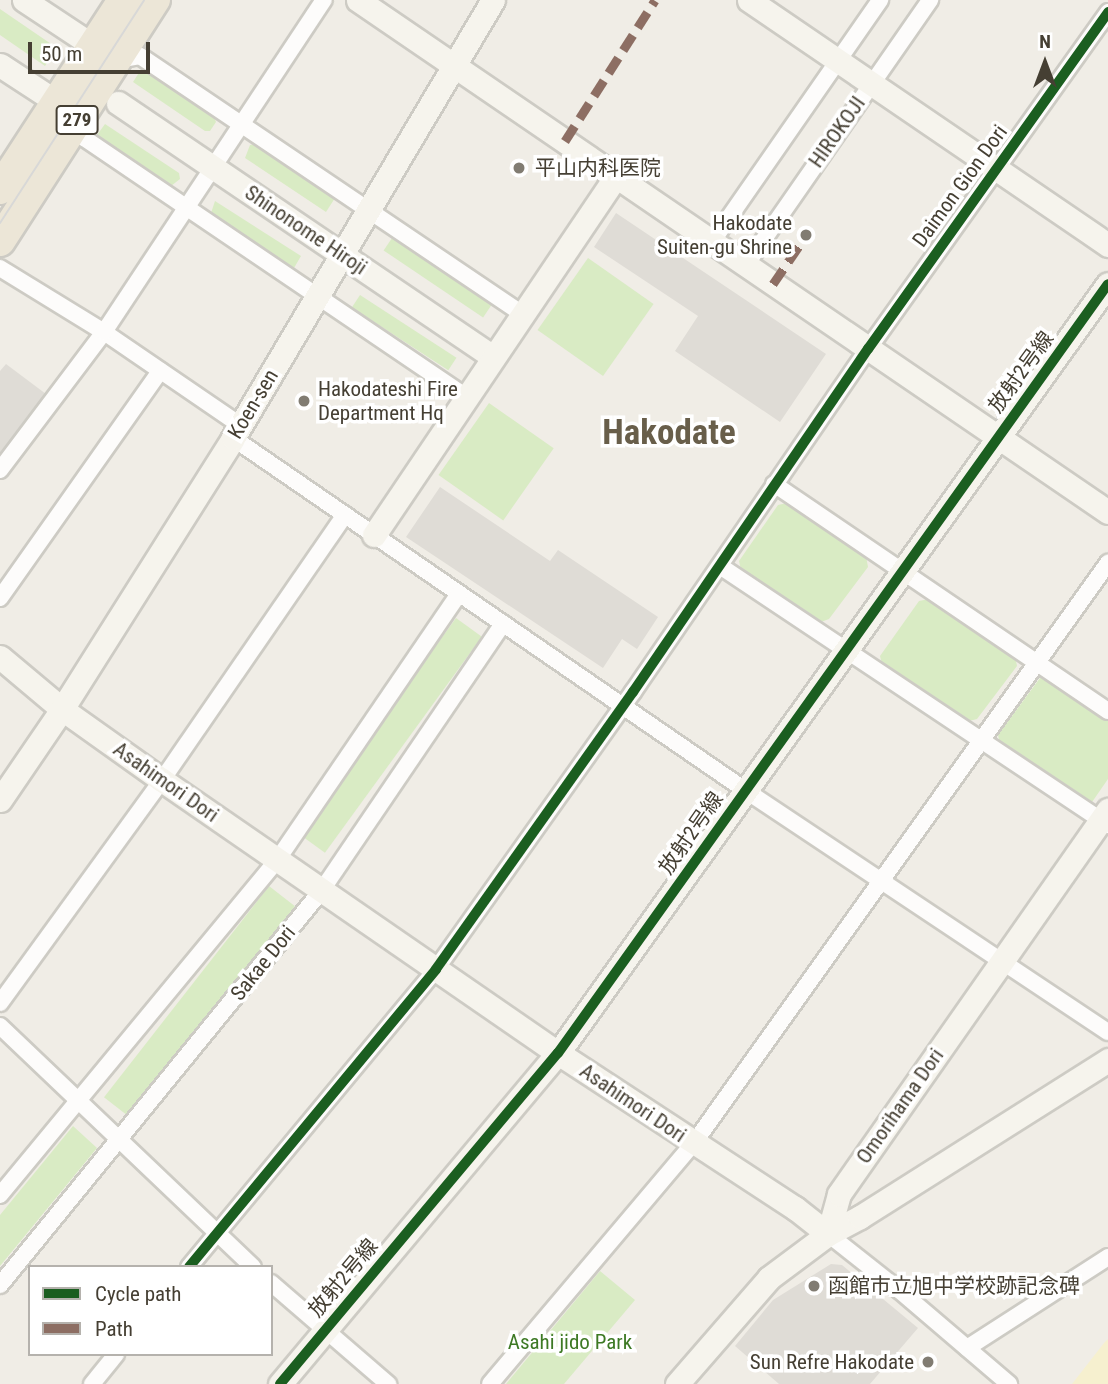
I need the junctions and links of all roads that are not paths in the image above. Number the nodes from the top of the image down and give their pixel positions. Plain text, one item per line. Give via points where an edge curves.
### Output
1 (24, 0) edge
2 (123, 0) edge
3 (155, 0) edge
4 (324, 0) edge
5 (358, 0) edge
6 (493, 0) edge
7 (749, 0) edge
8 (880, 0) edge
9 (930, 0) edge
10 (1108, 12) edge
11 (104, 53) junction
12 (839, 60) junction
13 (0, 65) edge
14 (453, 65) junction
15 (872, 83) junction
16 (118, 103) junction
17 (67, 110) junction
18 (240, 125) junction
19 (212, 167) junction
20 (995, 168) junction
21 (616, 176) junction
22 (0, 189) edge
23 (186, 206) junction
24 (369, 210) junction
25 (0, 241) edge
26 (712, 242) junction
27 (1108, 245) edge
28 (343, 255) junction
29 (746, 265) junction
30 (0, 268) edge
31 (1108, 284) edge
32 (319, 296) junction
33 (523, 314) junction
34 (104, 332) junction
35 (867, 349) junction
36 (493, 357) junction
37 (160, 371) junction
38 (467, 397) junction
39 (237, 431) junction
40 (998, 438) junction
41 (0, 470) edge
42 (774, 484) junction
43 (1108, 512) edge
44 (345, 515) junction
45 (374, 535) junction
46 (1108, 563) edge
47 (719, 566) junction
48 (903, 572) junction
49 (459, 594) junction
50 (0, 598) edge
51 (503, 624) junction
52 (846, 649) junction
53 (0, 657) edge
54 (1037, 662) junction
55 (623, 705) junction
56 (62, 709) junction
57 (1108, 711) edge
58 (980, 741) junction
59 (162, 780) junction
60 (745, 790) junction
61 (0, 800) edge
62 (1105, 818) edge
63 (278, 859) junction
64 (881, 880) junction
65 (322, 890) junction
66 (1002, 960) junction
67 (436, 969) junction
68 (0, 1003) edge
69 (0, 1026) edge
70 (1108, 1032) edge
71 (558, 1053) junction
72 (1108, 1060) edge
73 (77, 1100) junction
74 (118, 1140) junction
75 (694, 1143) junction
76 (0, 1195) edge
77 (216, 1234) junction
78 (828, 1234) junction
79 (1108, 1257) edge
80 (191, 1265) edge
81 (251, 1265) edge
82 (0, 1285) edge
83 (273, 1285) edge
84 (324, 1331) junction
85 (967, 1348) junction
86 (114, 1356) edge
87 (92, 1384) edge
88 (280, 1384) edge
89 (388, 1384) edge
90 (490, 1384) edge
91 (677, 1384) edge
92 (1009, 1384) edge

1 - 11 street
2 - 11 highway, 279
3 - 11 highway, 279
4 - 18 street
5 - 14 street
6 - 14 street, Koen-sen
7 - 12 street
8 - 12 street, HIROKOJI
9 - 15 street, HIROKOJI
10 - 20 street, Daimon Gion Dori
11 - 16 street
11 - 17 highway, 279
11 - 18 street via 140,56
12 - 15 street
12 - 26 street, HIROKOJI
13 - 17 street
14 - 21 street
14 - 24 street, Koen-sen
15 - 20 street
15 - 29 street, HIROKOJI
16 - 17 street
16 - 19 street, Shinonome Hiroji
17 - 22 highway, 279
17 - 23 street via 84,138
17 - 25 highway, 279
18 - 19 street
18 - 24 street
19 - 23 street
19 - 28 street, Shinonome Hiroji
20 - 27 street
20 - 35 street, Daimon Gion Dori
21 - 26 street
21 - 33 street
23 - 32 street
23 - 34 street
24 - 28 street, Koen-sen
24 - 33 street
26 - 29 street
28 - 32 street, Koen-sen
28 - 36 street, Shinonome Hiroji
29 - 35 street
30 - 34 street
31 - 40 street, 放射2号線
32 - 38 street
32 - 39 street, Koen-sen
33 - 36 street
34 - 37 street
34 - 41 street
35 - 40 street
35 - 42 street, Daimon Gion Dori
36 - 38 street
37 - 39 street
37 - 50 street
38 - 45 street
39 - 44 street
39 - 56 street, Koen-sen
40 - 43 street
40 - 48 street, 放射2号線
42 - 47 street, Daimon Gion Dori
42 - 48 street
44 - 45 street
44 - 59 street
45 - 49 street
46 - 54 street
47 - 52 street
47 - 55 street, Daimon Gion Dori
48 - 52 street, 放射2号線
48 - 54 street
49 - 51 street
49 - 63 street
51 - 55 street
51 - 65 street, Sakae Dori
52 - 58 street
52 - 60 street, 放射2号線
53 - 56 street, Asahimori Dori
54 - 57 street
54 - 58 street
55 - 60 street
55 - 67 street, Daimon Gion Dori
56 - 59 street, Asahimori Dori
56 - 61 street, Koen-sen
58 - 62 street
58 - 64 street
59 - 63 street, Asahimori Dori
59 - 68 street
60 - 64 street
60 - 71 street, 放射2号線
62 - 66 street, Omorihama Dori
63 - 65 street, Asahimori Dori
63 - 73 street
64 - 66 street
64 - 75 street
65 - 67 street, Asahimori Dori
65 - 74 street, Sakae Dori
66 - 70 street
66 - 78 street, Omorihama Dori via 839,1194
67 - 71 street, Asahimori Dori
67 - 77 street, Daimon Gion Dori
69 - 73 street
71 - 75 street, Asahimori Dori
71 - 84 street, 放射2号線
72 - 78 street
73 - 74 street
73 - 76 street
74 - 77 street
74 - 82 street, Sakae Dori
75 - 78 street, Asahimori Dori
75 - 90 street
77 - 80 street, Daimon Gion Dori
77 - 81 street
78 - 85 street
78 - 91 street via 769,1278
79 - 85 street
83 - 84 street
84 - 88 street, 放射2号線
84 - 89 street
85 - 92 street
86 - 87 street

